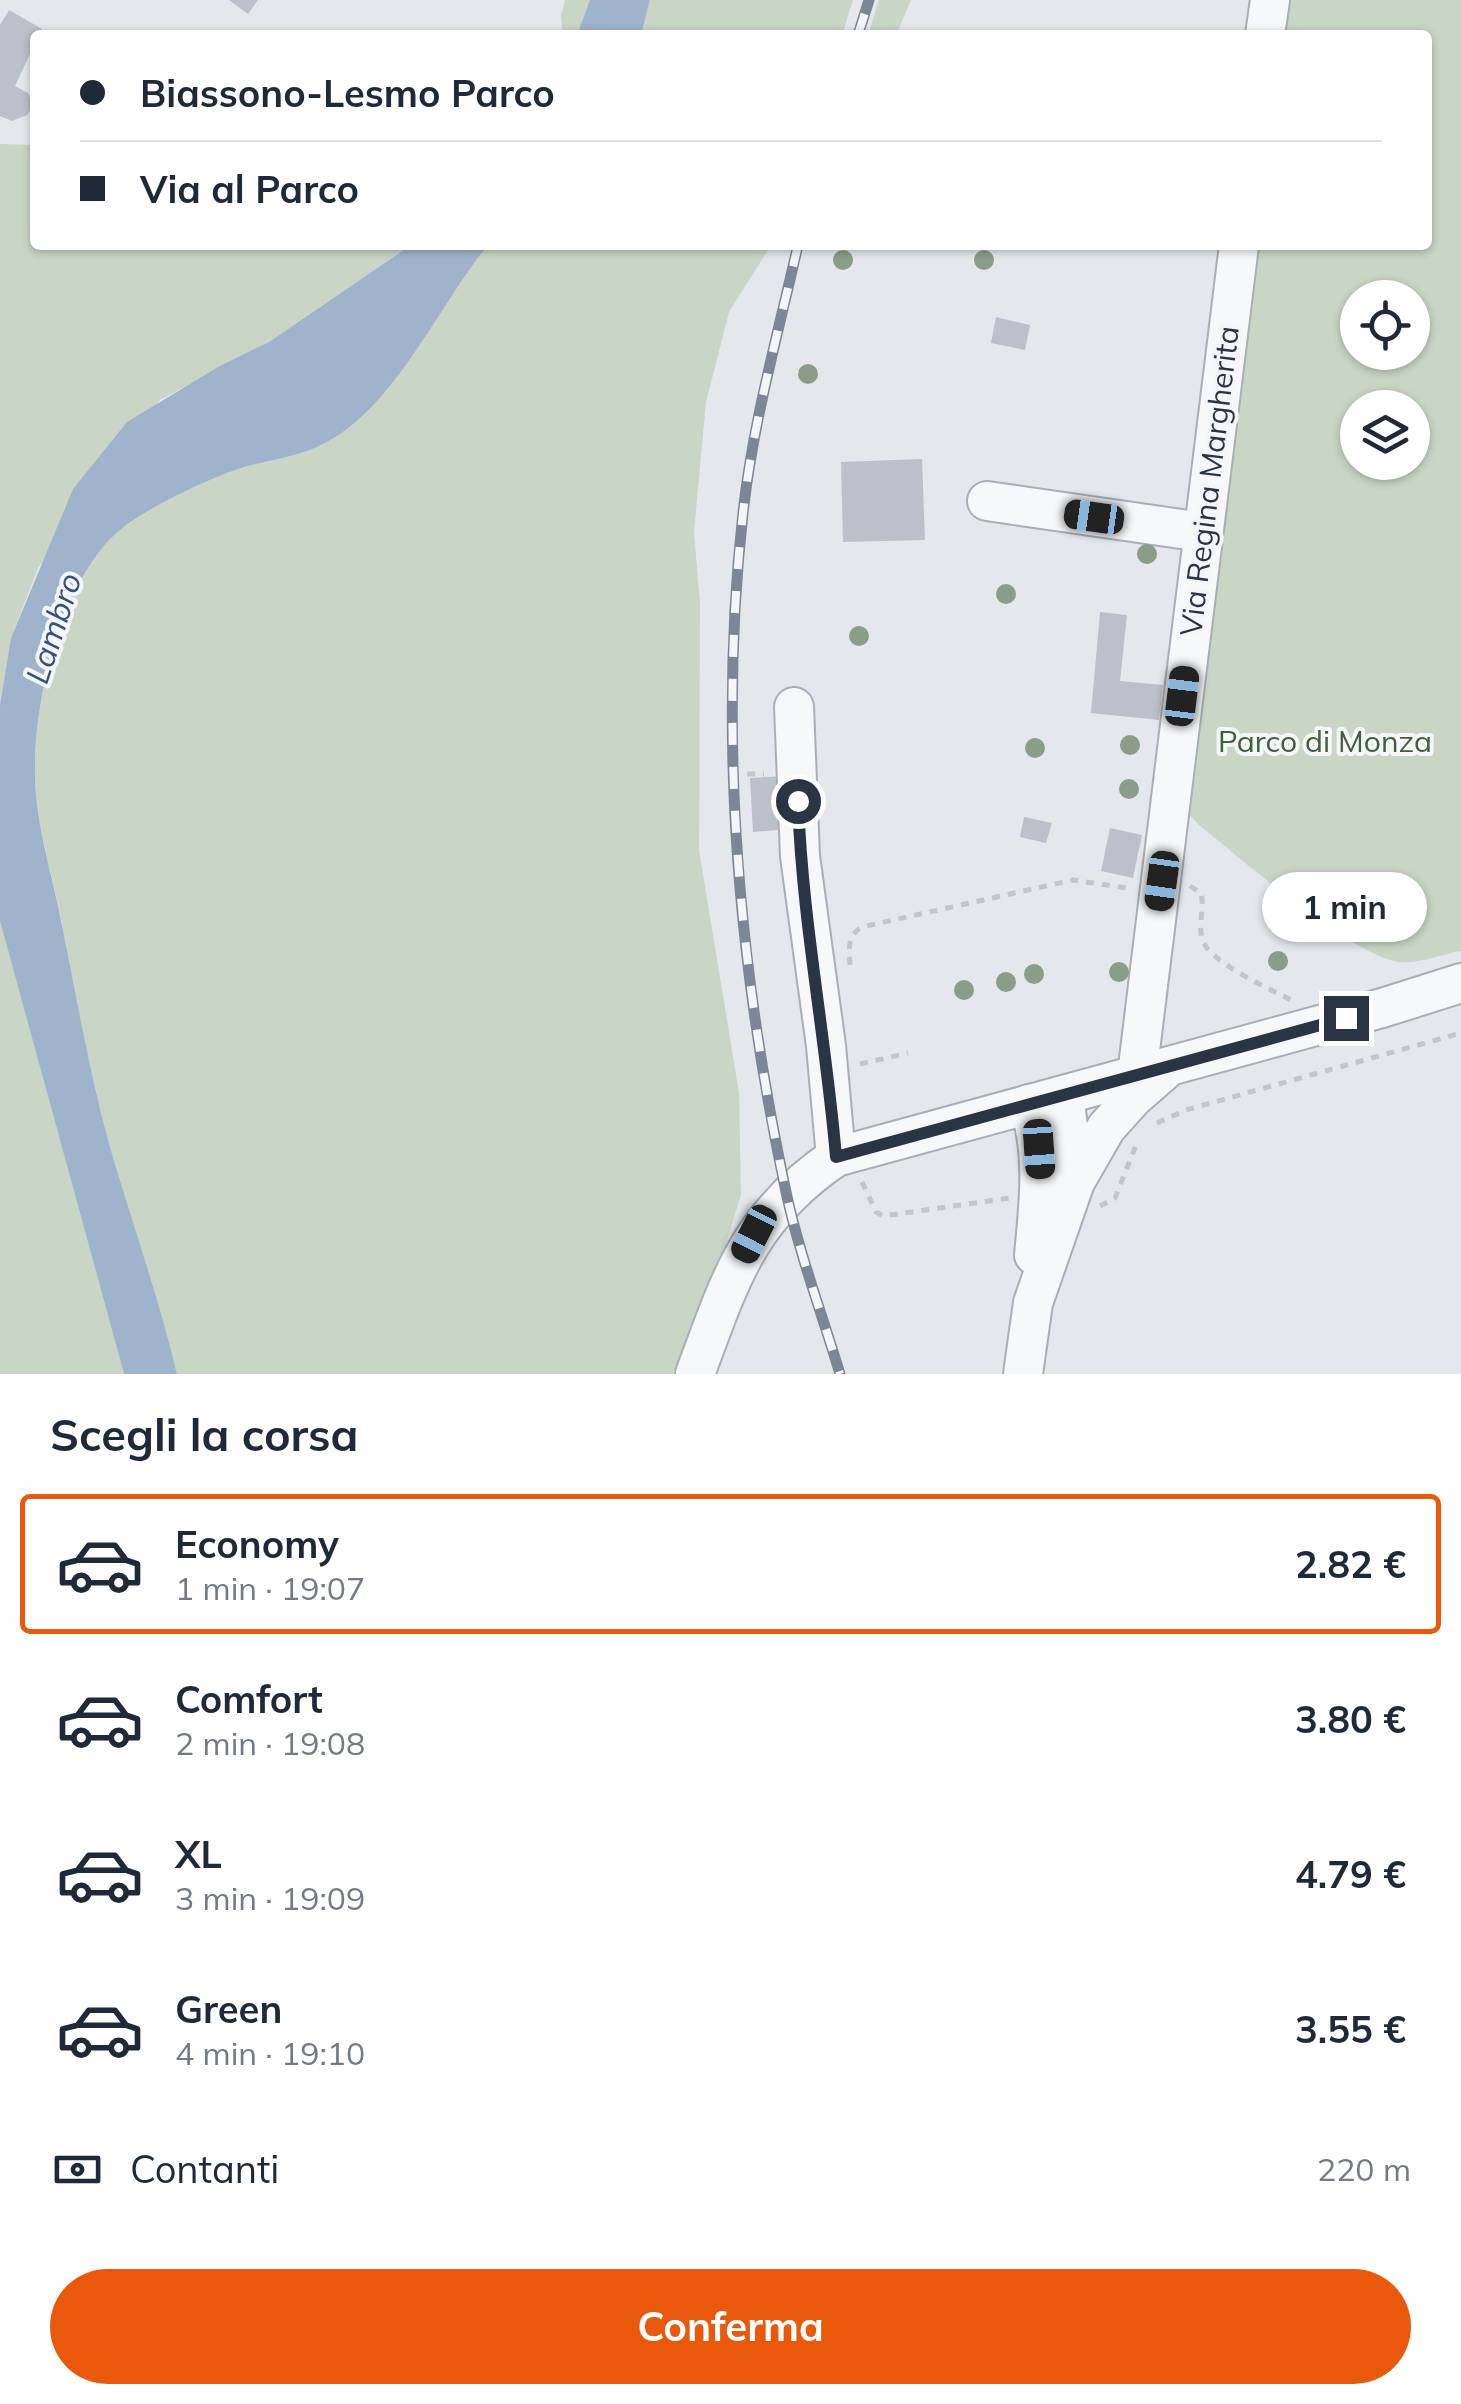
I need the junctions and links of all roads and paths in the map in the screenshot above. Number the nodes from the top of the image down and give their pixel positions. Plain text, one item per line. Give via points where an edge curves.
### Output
1 (1270, 0) edge
2 (1267, 30) edge
3 (1238, 250) edge
4 (987, 501) dead end
5 (1202, 532) junction
6 (794, 707) dead end
7 (1162, 881) junction
8 (851, 976) dead end
9 (1461, 983) edge
10 (1293, 1001) dead end
11 (1461, 1033) edge
12 (826, 1046) junction
13 (908, 1053) dead end
14 (1153, 1071) junction
15 (1046, 1100) junction
16 (1148, 1131) dead end
17 (1136, 1144) dead end
18 (845, 1154) junction
19 (1061, 1194) junction
20 (696, 1374) edge
21 (1022, 1374) edge

1 - 2 street
3 - 5 street, Via Regina Margherita
4 - 5 street
5 - 7 street, Via Regina Margherita
6 - 12 street via 800,856
7 - 8 path via 1141,880 1127,888 1073,880 862,927 848,943
7 - 10 path via 1201,892 1207,948
7 - 14 street, Via Regina Margherita
9 - 14 street
11 - 16 path via 1186,1110
12 - 13 path via 856,1044 858,1064
12 - 18 street
14 - 15 street
14 - 19 street
15 - 18 street
15 - 19 street
17 - 19 path via 1115,1198 1102,1206
18 - 19 path via 883,1216
18 - 20 street via 786,1195 754,1234
19 - 21 street

